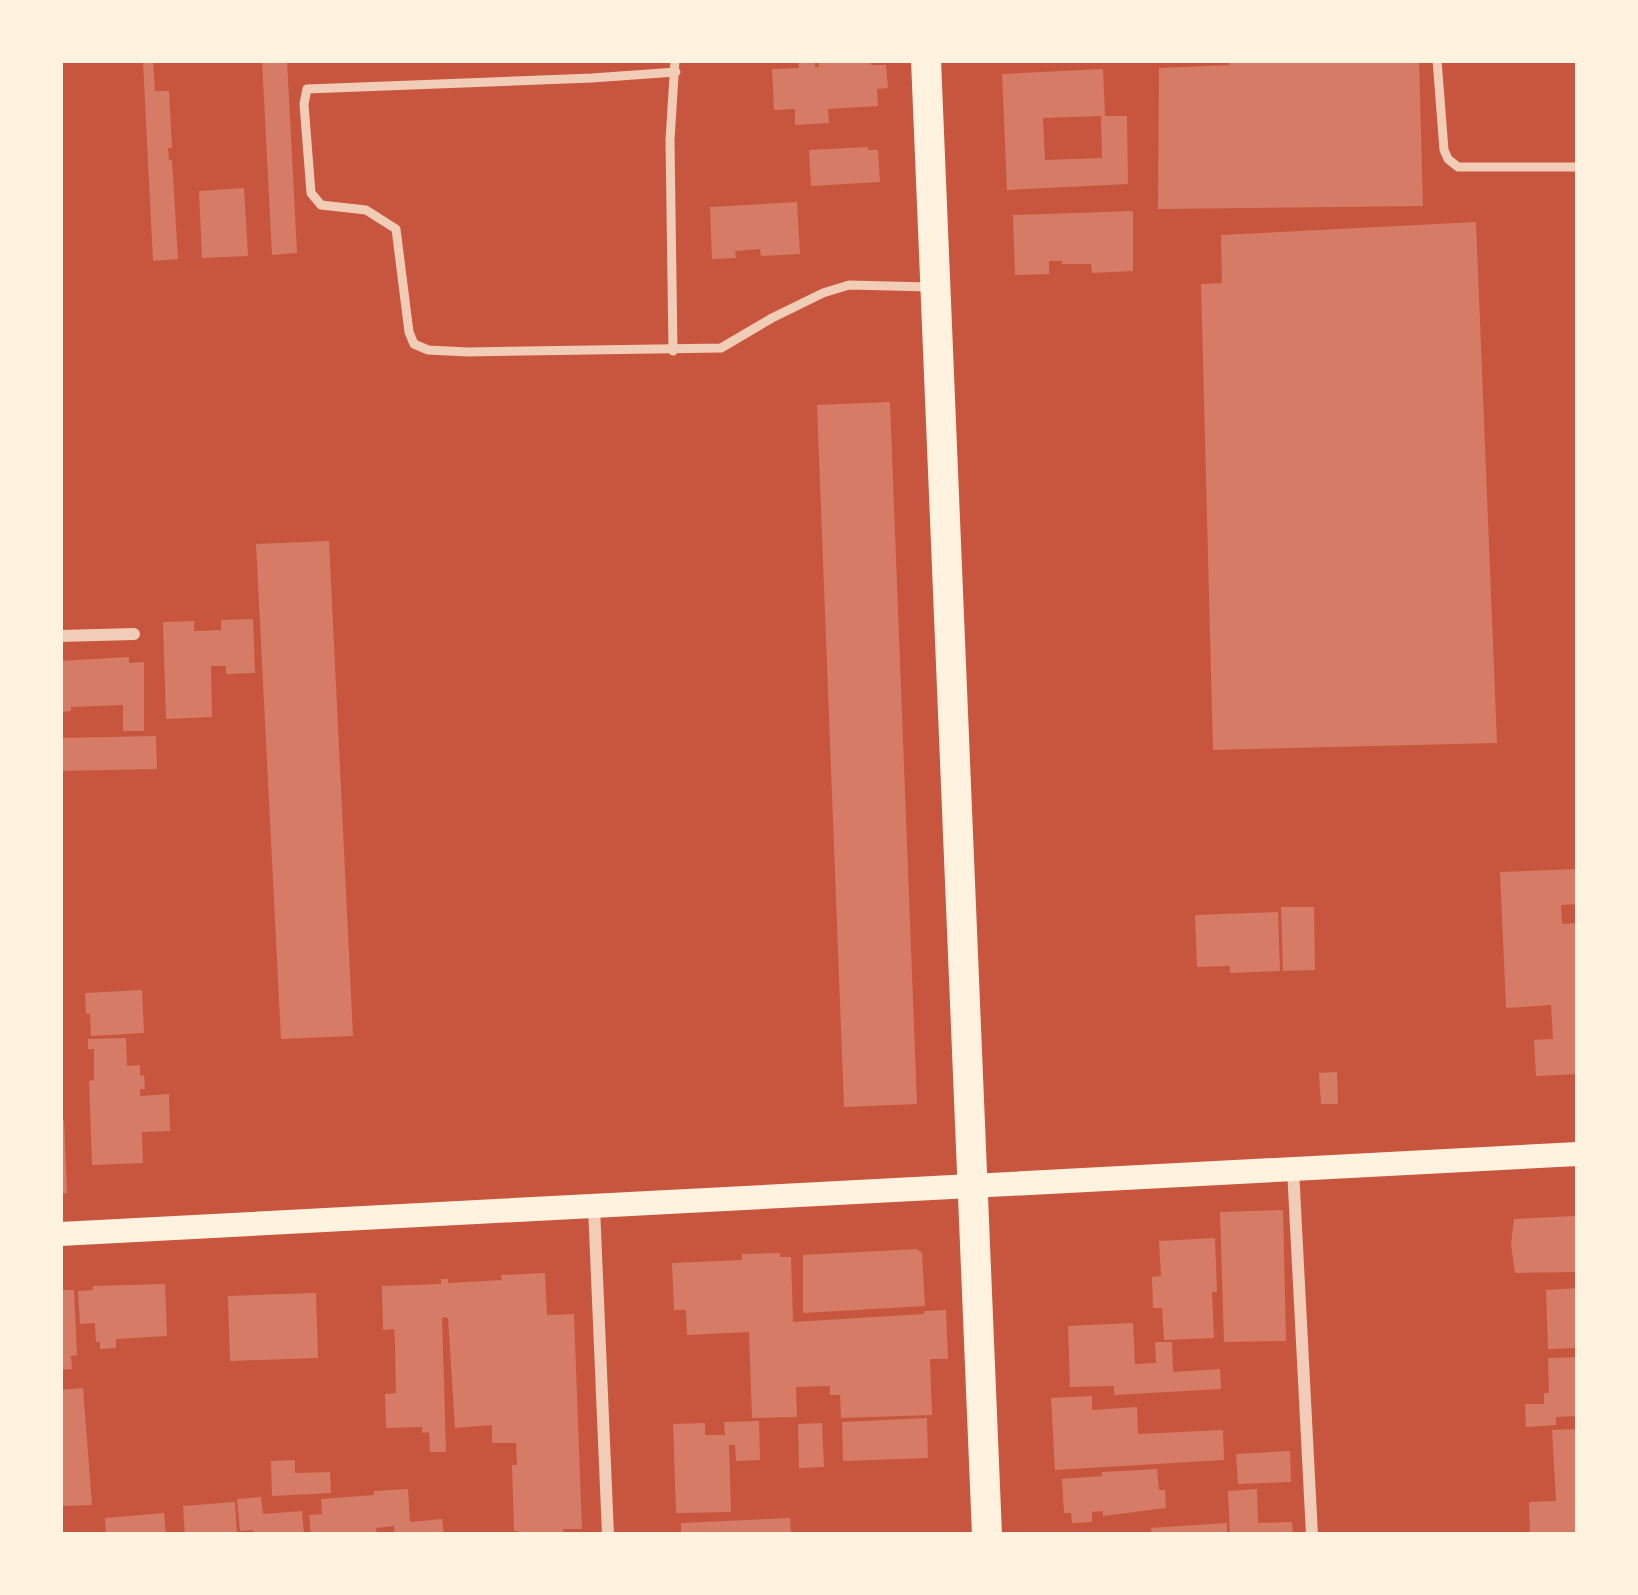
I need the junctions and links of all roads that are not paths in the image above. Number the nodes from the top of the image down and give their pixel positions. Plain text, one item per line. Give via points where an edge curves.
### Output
1 (926, 60) edge
2 (1437, 60) edge
3 (675, 66) edge
4 (1578, 167) edge
5 (935, 287) junction
6 (673, 351) junction
7 (134, 634) dead end
8 (60, 636) edge
9 (1578, 1154) edge
10 (1294, 1169) junction
11 (973, 1186) junction
12 (594, 1206) junction
13 (60, 1234) edge
14 (608, 1535) edge
15 (987, 1535) edge
16 (1312, 1535) edge

1 - 5 main road
2 - 4 lane via 1444,150 1458,167
3 - 6 lane
3 - 6 lane via 592,78 304,92 311,194 321,205 366,210 396,229 414,344 469,352
5 - 6 lane via 849,285 721,348
5 - 11 main road
7 - 8 street
9 - 10 main road
10 - 11 main road
10 - 16 street
11 - 12 main road
11 - 15 main road
12 - 13 main road
12 - 14 street

